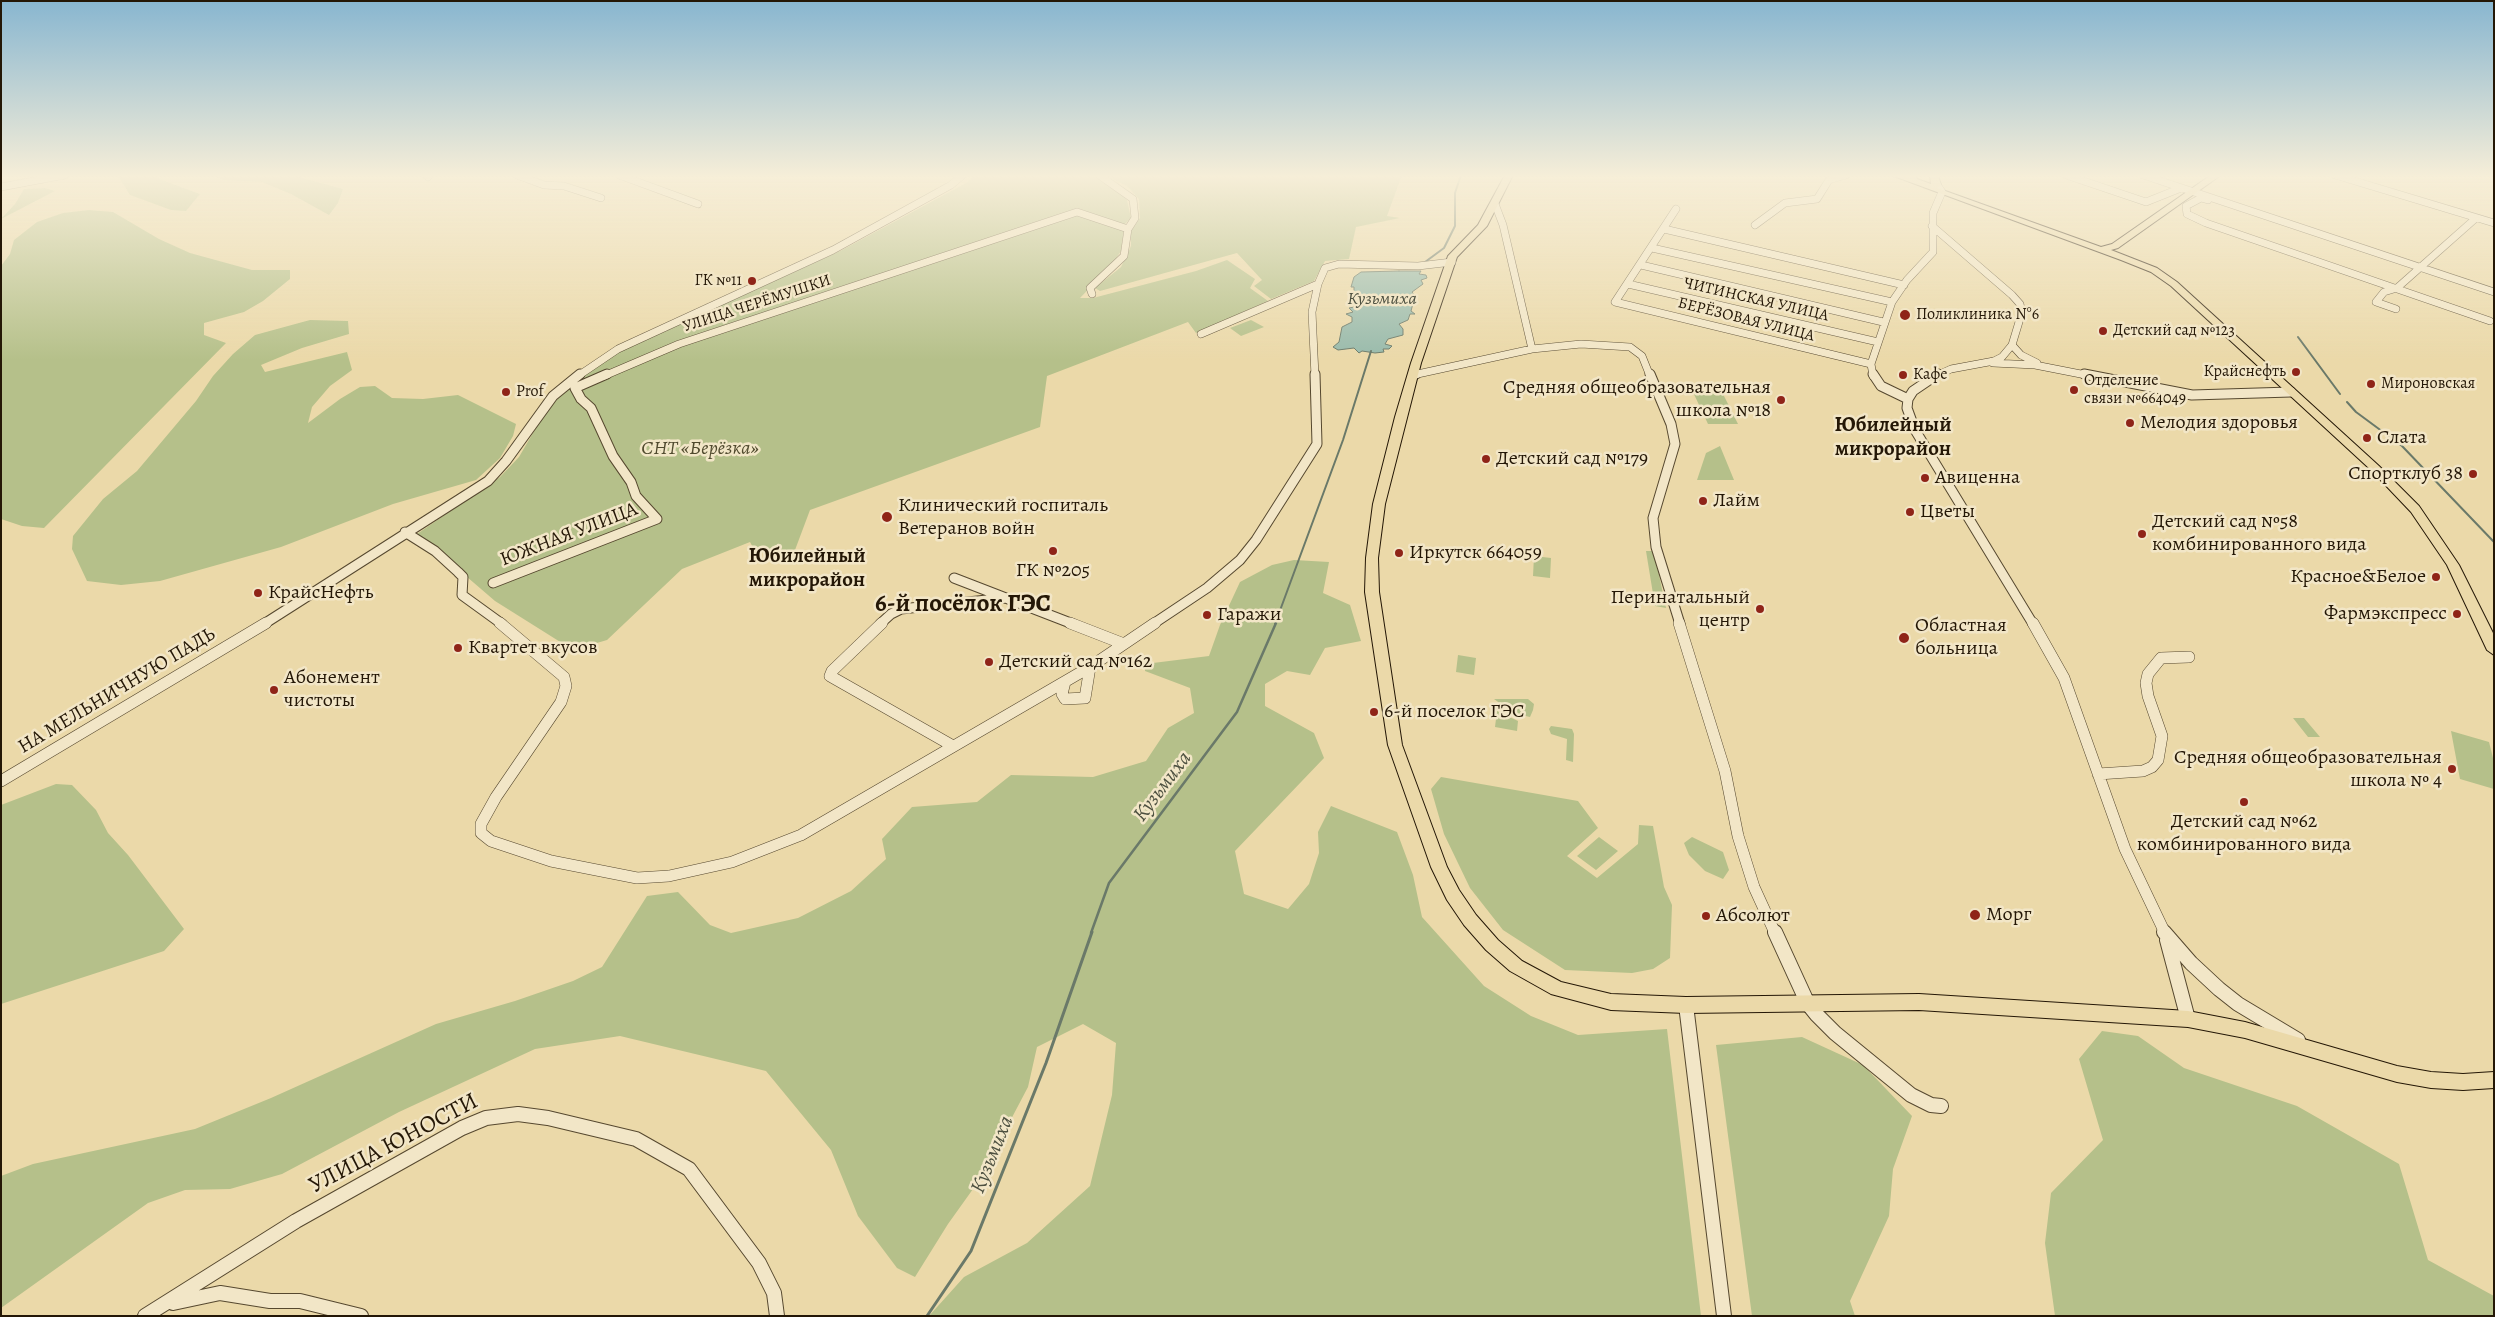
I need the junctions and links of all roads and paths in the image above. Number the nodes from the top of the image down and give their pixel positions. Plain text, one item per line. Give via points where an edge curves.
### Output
1 (858, 236) edge
2 (1003, 236) edge
3 (1127, 236) edge
4 (1471, 236) edge
5 (1506, 236) edge
6 (1659, 236) edge
7 (1698, 236) edge
8 (1932, 236) edge
9 (1944, 236) edge
10 (2125, 236) edge
11 (2243, 236) edge
12 (2329, 236) edge
13 (2456, 236) edge
14 (2069, 237) joint
15 (2115, 242) junction
16 (1652, 248) junction
17 (2103, 249) junction
18 (1452, 262) junction
19 (2140, 264) junction
20 (1641, 265) junction
21 (2422, 267) junction
22 (1905, 282) junction
23 (1318, 284) junction
24 (1628, 284) junction
25 (2397, 288) junction
26 (2494, 292) edge
27 (1092, 294) dead end
28 (1892, 302) junction
29 (2394, 312) dead end
30 (2490, 321) dead end
31 (1883, 322) junction
32 (1201, 334) dead end
33 (1878, 342) junction
34 (2012, 345) junction
35 (1532, 349) junction
36 (1871, 364) junction
37 (1983, 364) junction
38 (2052, 368) junction
39 (1413, 374) junction
40 (2291, 392) junction
41 (1908, 399) junction
42 (657, 519) joint
43 (405, 532) junction
44 (954, 578) dead end
45 (493, 583) dead end
46 (1006, 598) junction
47 (1124, 644) junction
48 (2494, 650) edge
49 (2189, 657) dead end
50 (1090, 667) junction
51 (1065, 682) junction
52 (953, 746) junction
53 (2098, 774) junction
54 (1, 781) edge
55 (2165, 934) junction
56 (1808, 1004) junction
57 (1686, 1006) junction
58 (2188, 1019) junction
59 (2319, 1052) junction
60 (2494, 1080) edge
61 (1942, 1106) dead end
62 (162, 1306) junction
63 (145, 1316) edge
64 (361, 1316) edge
65 (778, 1316) edge
66 (1724, 1316) edge

1 - 43 street, НА МЕЛЬНИЧНУЮ ПАДЬ via 618,349 588,367 553,396 488,481
2 - 42 street, УЛИЦА ЧЕРЁМУШКИ via 679,344 575,388 591,408 636,496
3 - 27 street via 1124,256 1090,288
4 - 18 main road via 1459,248
5 - 35 street
6 - 16 street
7 - 22 street
8 - 22 street via 1933,252
9 - 34 street via 2018,300 2022,312
10 - 15 main road
11 - 25 street
12 - 21 street
13 - 21 street
14 - 15 main road via 2096,243
14 - 17 main road
15 - 17 main road via 2112,248
15 - 19 main road via 2121,252
16 - 20 street
16 - 28 street
17 - 19 main road
18 - 23 street via 1418,266 1332,264 1325,268
18 - 39 main road
19 - 40 main road via 2178,287
20 - 24 street
20 - 31 street
21 - 25 street
21 - 26 street
22 - 28 street
23 - 32 street
23 - 47 street via 1312,312 1317,444 1240,560 1207,588
24 - 33 street, ЧИТИНСКАЯ УЛИЦА
24 - 36 street, БЕРЁЗОВАЯ УЛИЦА via 1615,302
25 - 29 street via 2384,292 2374,308
25 - 30 street
28 - 31 street
31 - 33 street
33 - 36 street
34 - 37 street via 2002,357
34 - 38 street via 2029,360
35 - 39 street
35 - 56 street via 1581,344 1630,347 1642,356 1660,394 1675,444 1653,518 1656,547 1725,771 1738,836 1754,887
36 - 41 street via 1873,376 1881,386
37 - 38 street
37 - 41 street via 1963,366 1936,375
38 - 40 street via 2192,395
39 - 57 main road via 1379,504 1372,558 1372,592 1395,746 1439,867 1453,895 1492,945 1516,966 1538,979 1557,989 1611,1002
40 - 48 main road via 2415,509 2453,565
41 - 53 street via 1909,418 1914,430 2021,602 2064,678
42 - 45 street, ЮЖНАЯ УЛИЦА
43 - 52 street via 435,551 458,572 463,578 461,594 484,609 564,677 566,686 561,702 481,824 481,833 491,841 551,861 637,878 694,871 749,857 792,839
43 - 54 street, НА МЕЛЬНИЧНУЮ ПАДЬ via 252,632
44 - 46 street
46 - 47 street
46 - 52 street via 901,608 891,614 830,676
47 - 50 street
49 - 53 street via 2161,658 2148,674 2146,688 2162,736 2158,760 2143,771
50 - 51 street
50 - 51 street via 1084,698 1065,699 1062,694
51 - 52 street
53 - 55 street via 2135,872
55 - 58 street
55 - 59 street via 2191,963 2238,1004
56 - 57 main road
56 - 58 main road via 1919,1002
56 - 61 street via 1835,1033 1911,1095 1931,1105
57 - 66 street
58 - 59 main road via 2245,1030
59 - 60 main road via 2362,1066 2431,1080
62 - 63 street, УЛИЦА ЮНОСТИ
62 - 64 street via 220,1293 300,1302
62 - 65 street, УЛИЦА ЮНОСТИ via 296,1221 462,1128 486,1118 518,1114 636,1139 689,1169 759,1263 774,1294

